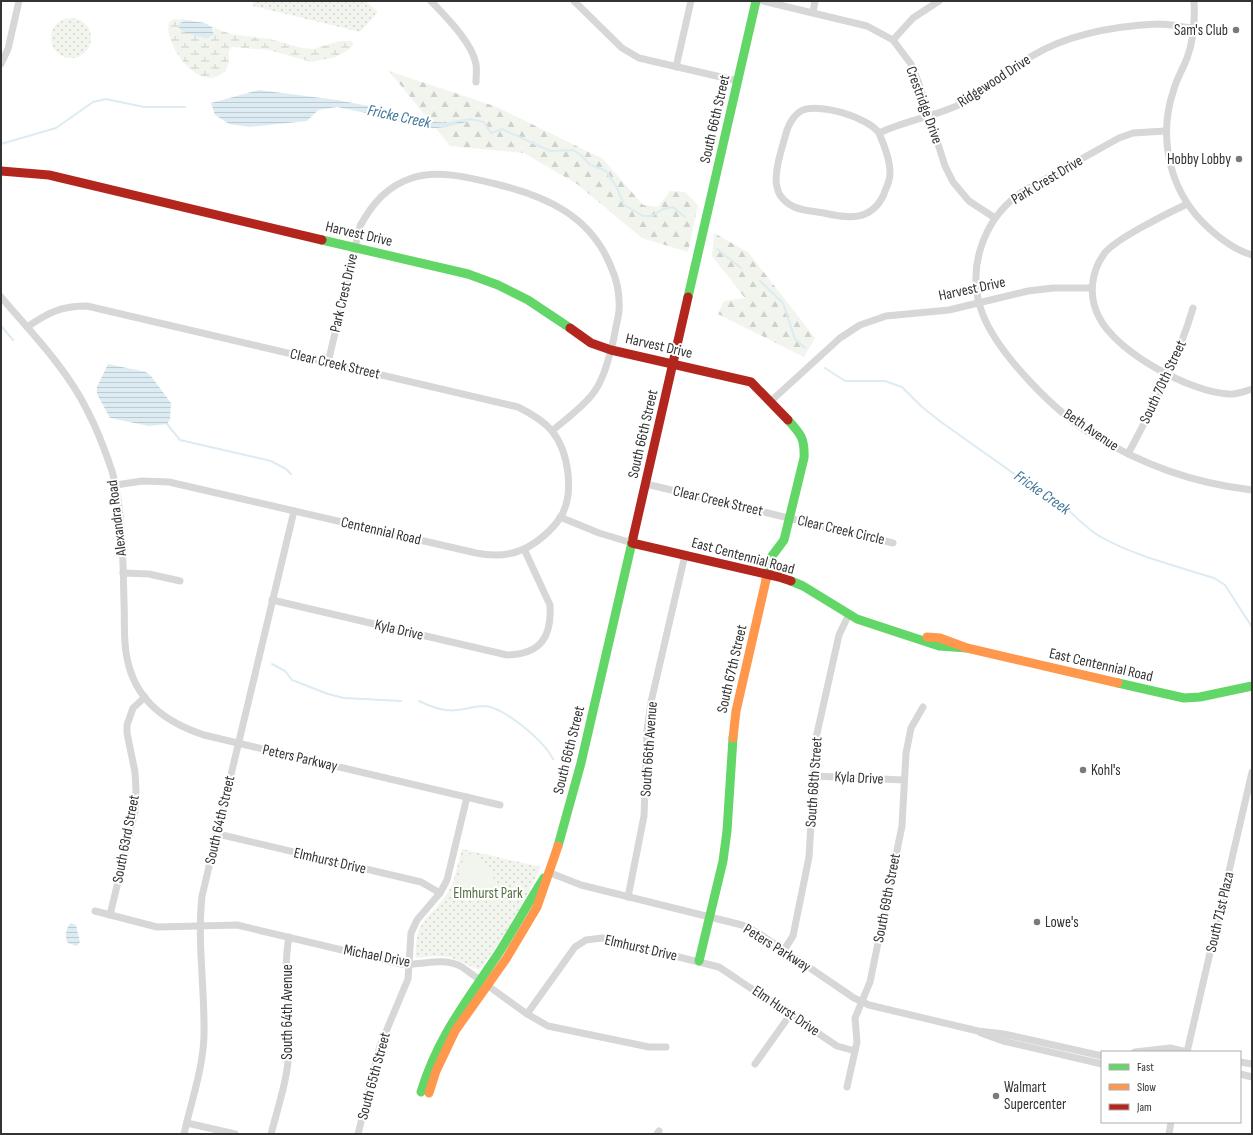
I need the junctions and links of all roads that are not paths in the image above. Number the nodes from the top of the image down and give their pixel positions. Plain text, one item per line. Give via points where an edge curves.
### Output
1 (18, 1) edge
2 (430, 1) edge
3 (574, 1) edge
4 (691, 1) edge
5 (756, 1) edge
6 (763, 1) edge
7 (815, 1) edge
8 (939, 1) edge
9 (1194, 1) edge
10 (813, 12) junction
11 (1194, 28) junction
12 (893, 40) junction
13 (1, 64) edge
14 (676, 67) junction
15 (476, 82) dead end
16 (738, 82) junction
17 (929, 116) junction
18 (1166, 131) junction
19 (879, 133) junction
20 (1, 171) edge
21 (1187, 204) junction
22 (995, 218) junction
23 (354, 247) junction
24 (1252, 255) edge
25 (1092, 288) junction
26 (1, 296) edge
27 (979, 303) junction
28 (1193, 308) dead end
29 (27, 327) junction
30 (611, 350) junction
31 (328, 362) junction
32 (674, 363) junction
33 (1168, 375) junction
34 (1252, 389) edge
35 (771, 401) junction
36 (552, 431) junction
37 (1128, 454) junction
38 (646, 484) junction
39 (116, 485) junction
40 (1252, 490) edge
41 (294, 511) junction
42 (560, 517) junction
43 (790, 518) junction
44 (632, 543) junction
45 (893, 543) dead end
46 (524, 549) junction
47 (685, 555) junction
48 (123, 573) junction
49 (768, 574) junction
50 (180, 581) dead end
51 (272, 600) junction
52 (849, 614) junction
53 (1252, 686) edge
54 (1229, 692) junction
55 (1252, 692) edge
56 (145, 697) junction
57 (923, 707) dead end
58 (238, 744) junction
59 (1252, 772) edge
60 (814, 776) junction
61 (904, 780) junction
62 (467, 797) junction
63 (500, 805) dead end
64 (218, 834) junction
65 (548, 872) junction
66 (440, 893) junction
67 (628, 897) junction
68 (95, 911) dead end
69 (110, 915) junction
70 (710, 917) junction
71 (201, 925) junction
72 (289, 937) junction
73 (784, 950) junction
74 (699, 961) junction
75 (410, 965) junction
76 (719, 966) joint
77 (483, 982) junction
78 (862, 1002) junction
79 (527, 1014) junction
80 (790, 1015) junction
81 (978, 1031) junction
82 (666, 1047) dead end
83 (855, 1051) junction
84 (1144, 1051) edge
85 (1183, 1051) edge
86 (1187, 1051) edge
87 (1101, 1056) edge
88 (1241, 1062) edge
89 (755, 1064) dead end
90 (1101, 1064) edge
91 (1252, 1064) edge
92 (1241, 1074) edge
93 (1252, 1077) edge
94 (847, 1087) dead end
95 (425, 1093) dead end
96 (187, 1123) junction
97 (1171, 1123) edge
98 (184, 1134) edge
99 (235, 1134) edge
100 (272, 1134) edge
101 (358, 1134) edge
102 (1169, 1134) edge

1 - 13 street via 8,49
2 - 15 street via 452,23 465,41 476,64
3 - 14 street via 622,48 639,58
4 - 14 street
5 - 16 street, South 66th Street
6 - 10 street, Crestridge Drive
7 - 10 street
8 - 12 street via 913,18
9 - 11 street
10 - 12 street, Crestridge Drive via 867,26
11 - 17 street, Ridgewood Drive via 1159,24 1098,31 1065,40 1033,55 974,97
11 - 18 street via 1187,58 1170,101
12 - 17 street, Crestridge Drive via 911,64
14 - 16 street
16 - 32 street, South 66th Street
17 - 19 street, Ridgewood Drive
17 - 22 street, Crestridge Drive via 945,166 953,182 969,201
18 - 21 street via 1168,155 1174,177
18 - 22 street, Park Crest Drive via 1133,133 1119,138 1022,192
19 - 19 street via 864,120 820,108 802,111 790,122 786,130 776,179 776,186 783,199 799,208 841,217 861,216 876,208 890,180
20 - 23 street, Harvest Drive via 48,175
21 - 24 street via 1204,225 1228,243
21 - 25 street via 1118,241 1105,252 1096,266
22 - 27 street, Park Crest Drive via 978,258 976,273
23 - 30 street, Harvest Drive via 468,274 498,285 528,300 591,343
23 - 30 street, Park Crest Drive via 360,226 371,206 388,190 412,178 436,174 481,180 516,189 557,206 583,224 605,252 617,280 619,310
23 - 31 street, Park Crest Drive
25 - 27 street, Harvest Drive via 1028,291
25 - 33 street via 1099,317 1109,331 1129,349
26 - 29 street, Alexandra Road
27 - 35 street, Harvest Drive via 948,310 886,316 860,325 840,338
27 - 37 street, Beth Avenue via 983,316 995,336 1020,370 1052,403 1091,434
28 - 33 street, South 70th Street via 1185,336
29 - 31 street, Clear Creek Street via 60,308 87,306
29 - 39 street, Alexandra Road via 86,408 104,447
30 - 32 street, Harvest Drive
30 - 36 street via 604,374 591,396
31 - 36 street, Clear Creek Street via 518,407 535,416
32 - 35 street, Harvest Drive via 752,382
32 - 38 street, South 66th Street
33 - 34 street via 1212,391 1229,394
33 - 37 street, South 70th Street
35 - 43 street, South 67th Street via 800,433 805,444
36 - 42 street, Clear Creek Street via 566,459 569,477
37 - 40 street, Beth Avenue via 1180,476
38 - 43 street, Clear Creek Street
38 - 44 street, South 66th Street
39 - 41 street, Centennial Road via 142,481 169,482
39 - 48 street, Alexandra Road
41 - 46 street, Centennial Road via 480,554 500,555
41 - 51 street, South 64th Street
42 - 44 street
42 - 46 street, Centennial Road via 544,536
43 - 45 street, Clear Creek Circle
43 - 49 street, South 67th Street via 784,540 772,556
44 - 47 street, East Centennial Road
44 - 65 street, South 66th Street via 576,783
46 - 51 street, Kyla Drive via 550,606 551,615 544,641 525,653 507,655
47 - 49 street, East Centennial Road
47 - 67 street, South 66th Avenue via 651,702 647,731 644,816
48 - 50 street via 149,574
48 - 56 street, Alexandra Road via 127,659
49 - 52 street, East Centennial Road via 803,586
49 - 70 street, South 67th Street via 736,711 730,762 727,831
51 - 58 street, South 64th Street
52 - 54 street, East Centennial Road via 881,628 939,646 967,648 1167,695 1184,698
52 - 60 street, South 68th Street via 839,635 816,738
53 - 54 street, East Centennial Road
54 - 55 street, East Centennial Road
56 - 58 street, Peters Parkway via 154,709 175,724
56 - 69 street, South 63rd Street via 133,708 127,725 135,772 135,804
57 - 61 street, South 69th Street via 911,728
58 - 62 street, Peters Parkway
58 - 64 street, South 64th Street
59 - 86 street, South 71st Plaza
60 - 61 street, Kyla Drive
60 - 73 street, South 68th Street via 809,857 793,936
61 - 78 street, South 69th Street via 902,826 870,982
62 - 63 street, Peters Parkway
62 - 66 street, South 65th Street via 449,874
64 - 66 street, Elmhurst Drive via 421,882
64 - 71 street, South 64th Street via 202,896
65 - 67 street, Peters Parkway via 581,885
65 - 77 street, South 66th Street
66 - 75 street, South 65th Street via 414,926 410,941
67 - 70 street, Peters Parkway
68 - 69 street, Michael Drive
69 - 71 street, Michael Drive via 157,927
70 - 73 street, Peters Parkway via 742,925
70 - 74 street, South 67th Street
71 - 72 street, Michael Drive via 237,926
71 - 96 street, South 64th Street via 204,1037
72 - 75 street, Michael Drive
72 - 100 street, South 64th Avenue via 289,1051
73 - 78 street, Peters Parkway
74 - 76 street, Elmhurst Drive
74 - 79 street, Elmhurst Drive via 602,938 586,940 572,950
75 - 77 street, Michael Drive via 436,961 452,963
75 - 101 street, South 65th Street via 405,986 380,1046
76 - 80 street, Elm Hurst Drive
77 - 79 street, Michael Drive
77 - 95 street, South 66th Street via 445,1030 430,1061
78 - 81 street, Peters Parkway
78 - 83 street, South 69th Street via 854,1022 857,1042
79 - 82 street, Michael Drive via 561,1030 649,1047
80 - 83 street, Elm Hurst Drive via 837,1046
80 - 89 street
81 - 87 street via 1004,1034
81 - 90 street via 1002,1041
83 - 94 street, South 69th Street
84 - 85 street via 1170,1048
88 - 91 street
92 - 93 street
96 - 98 street, South 64th Street
96 - 99 street
97 - 102 street

